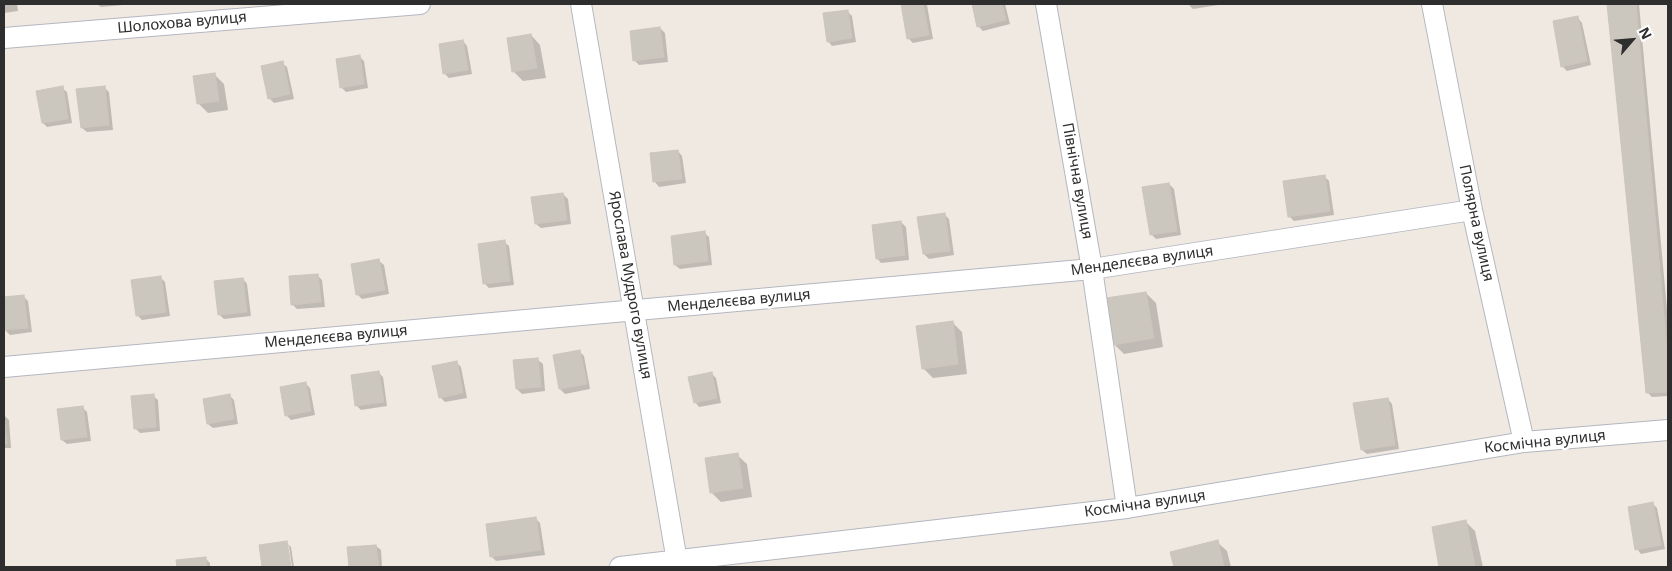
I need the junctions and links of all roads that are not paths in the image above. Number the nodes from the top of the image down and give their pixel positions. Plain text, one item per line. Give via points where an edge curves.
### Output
1 (420, 4) edge
2 (581, 4) edge
3 (1046, 4) edge
4 (1432, 4) edge
5 (4, 38) edge
6 (1472, 210) junction
7 (1092, 270) junction
8 (634, 311) junction
9 (4, 367) edge
10 (1668, 430) edge
11 (1524, 442) junction
12 (1127, 508) junction
13 (677, 563) edge
14 (620, 567) edge

1 - 5 street, Шолохова вулиця
2 - 8 street, Ярослава Мудрого вулиця
3 - 7 street, Північна вулиця
4 - 6 street, Полярна вулиця
6 - 7 street, Менделєєва вулиця
6 - 11 street, Полярна вулиця
7 - 8 street, Менделєєва вулиця
7 - 12 street, Північна вулиця
8 - 9 street, Менделєєва вулиця
8 - 13 street, Ярослава Мудрого вулиця
10 - 11 street, Космічна вулиця
11 - 12 street, Космічна вулиця
12 - 13 street, Космічна вулиця
13 - 14 street, Космічна вулиця

